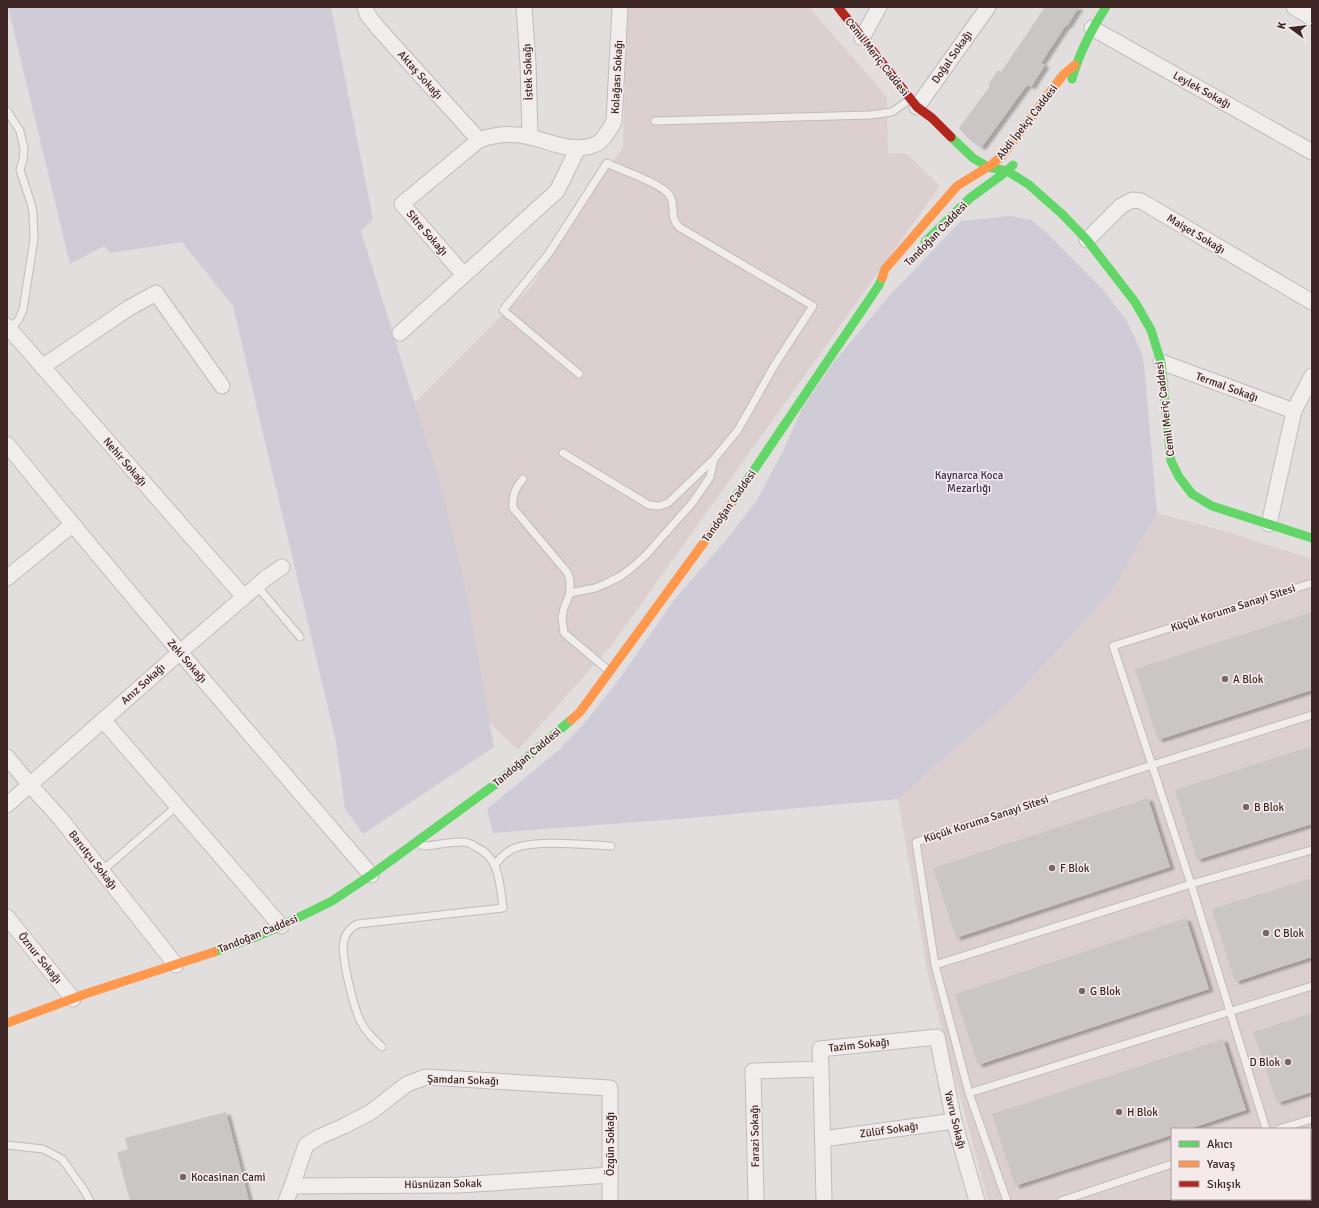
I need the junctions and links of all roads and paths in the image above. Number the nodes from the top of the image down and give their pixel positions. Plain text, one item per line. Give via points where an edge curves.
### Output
1 (364, 7) edge
2 (524, 7) edge
3 (620, 7) edge
4 (838, 7) edge
5 (879, 7) edge
6 (988, 7) edge
7 (1106, 7) edge
8 (1294, 7) edge
9 (1312, 18) edge
10 (1092, 28) junction
11 (862, 38) junction
12 (1075, 65) junction
13 (1067, 89) dead end
14 (914, 103) junction
15 (7, 111) edge
16 (655, 121) dead end
17 (924, 125) dead end
18 (530, 137) junction
19 (479, 140) junction
20 (578, 148) junction
21 (1312, 152) edge
22 (1019, 156) dead end
23 (988, 167) junction
24 (965, 168) dead end
25 (1007, 171) junction
26 (975, 174) junction
27 (993, 181) junction
28 (1005, 186) dead end
29 (1087, 240) junction
30 (919, 249) dead end
31 (1089, 258) dead end
32 (464, 275) junction
33 (890, 279) dead end
34 (879, 285) junction
35 (1128, 292) junction
36 (1312, 302) edge
37 (9, 328) edge
38 (400, 333) dead end
39 (1161, 362) junction
40 (42, 367) junction
41 (579, 374) dead end
42 (1312, 376) edge
43 (222, 386) dead end
44 (1294, 411) junction
45 (7, 444) edge
46 (563, 453) dead end
47 (714, 459) junction
48 (523, 479) dead end
49 (1269, 524) junction
50 (72, 525) junction
51 (1312, 538) edge
52 (282, 567) dead end
53 (7, 578) edge
54 (1312, 583) edge
55 (258, 586) junction
56 (570, 593) junction
57 (244, 597) junction
58 (300, 637) dead end
59 (179, 653) junction
60 (609, 672) junction
61 (1312, 715) edge
62 (103, 720) junction
63 (7, 757) edge
64 (1152, 765) junction
65 (30, 785) junction
66 (7, 805) edge
67 (177, 806) junction
68 (416, 842) junction
69 (611, 846) dead end
70 (1312, 850) edge
71 (495, 865) junction
72 (102, 871) junction
73 (371, 875) junction
74 (1191, 884) junction
75 (7, 917) edge
76 (281, 926) junction
77 (935, 964) junction
78 (176, 965) junction
79 (1312, 986) edge
80 (73, 999) junction
81 (1230, 1011) junction
82 (7, 1023) edge
83 (937, 1037) joint
84 (382, 1047) dead end
85 (821, 1069) junction
86 (610, 1088) joint
87 (969, 1093) junction
88 (1312, 1119) edge
89 (954, 1121) junction
90 (1266, 1128) edge
91 (1282, 1128) edge
92 (823, 1139) junction
93 (7, 1145) edge
94 (1171, 1164) edge
95 (610, 1175) junction
96 (292, 1186) junction
97 (90, 1201) edge
98 (286, 1201) edge
99 (610, 1201) edge
100 (756, 1201) edge
101 (824, 1201) edge
102 (977, 1201) edge
103 (1007, 1201) edge
104 (1061, 1201) edge

1 - 19 street, Aktaş Sokağı via 378,28
2 - 18 street, İstek Sokağı
3 - 20 street, Kolağası Sokağı via 614,122 606,136 595,145
4 - 11 street, Cemil Meriç Caddesi
5 - 11 street
6 - 14 street, Doğal Sokağı
7 - 10 street, Abdi İpekçi Caddesi
8 - 9 street
10 - 12 street, Abdi İpekçi Caddesi
10 - 21 street, Leylek Sokağı
11 - 14 street, Cemil Meriç Caddesi
12 - 13 street, Abdi İpekçi Caddesi
12 - 23 street, Abdi İpekçi Caddesi via 1063,75 1002,156
14 - 16 lane via 892,112 870,115
14 - 17 street, Cemil Meriç Caddesi
14 - 23 street, Cemil Meriç Caddesi via 961,148
15 - 37 lane via 23,140 20,170 31,203 34,231 24,305 19,319
18 - 19 street, Sitre Sokağı via 508,134
18 - 20 street, Kolağası Sokağı via 559,146
19 - 32 street, Sitre Sokağı via 402,204
20 - 32 street via 557,191
22 - 25 street, Abdi İpekçi Caddesi
23 - 25 street, Cemil Meriç Caddesi
23 - 26 street, Abdi İpekçi Caddesi
24 - 26 street
25 - 27 street, Abdi İpekçi Caddesi
25 - 29 street, Cemil Meriç Caddesi via 1028,184
26 - 27 street
26 - 34 street, Tandoğan Caddesi via 957,186 885,269
27 - 28 street
27 - 30 street, Tandoğan Caddesi via 970,198
29 - 35 street, Cemil Meriç Caddesi
29 - 36 street, Maişet Sokağı via 1120,206 1132,200 1141,201
31 - 35 street, Cemil Meriç Caddesi
32 - 38 street
33 - 34 street, Tandoğan Caddesi
34 - 60 street, Tandoğan Caddesi via 713,530
35 - 39 street, Cemil Meriç Caddesi via 1146,319
37 - 40 street, Nehir Sokağı
39 - 44 street, Termal Sokağı
39 - 49 street, Cemil Meriç Caddesi via 1171,461 1179,478 1192,494 1212,506
40 - 43 street via 129,308 156,293
40 - 57 street, Nehir Sokağı
41 - 47 lane via 503,310 549,253 607,163 663,187 671,197 673,219 678,228 813,306 774,366 738,430
42 - 44 street
44 - 49 street
45 - 50 street, Zeki Sokağı
46 - 47 lane via 654,506 668,503
47 - 56 lane via 710,477 693,502 646,555 621,576 607,583 589,590
48 - 56 lane via 514,494 513,508 562,566 570,580
49 - 51 street, Cemil Meriç Caddesi
50 - 53 street
50 - 59 street, Zeki Sokağı
52 - 55 street, Anız Sokağı
54 - 64 lane, Küçük Koruma Sanayi Sitesi via 1113,646
55 - 57 street, Anız Sokağı
55 - 58 lane
56 - 60 lane via 562,616 564,633
57 - 59 street, Anız Sokağı
59 - 62 street, Anız Sokağı
59 - 73 street, Zeki Sokağı
60 - 68 street, Tandoğan Caddesi via 580,712 497,783
61 - 64 lane, Küçük Koruma Sanayi Sitesi
62 - 65 street, Anız Sokağı
62 - 67 street
63 - 65 street, Barutçu Sokağı
64 - 74 lane, Küçük Koruma Sanayi Sitesi
64 - 77 lane, Küçük Koruma Sanayi Sitesi via 916,842
65 - 66 street, Anız Sokağı
65 - 72 street, Barutçu Sokağı
67 - 72 lane
67 - 76 street
68 - 71 lane via 425,846 463,842 471,844 486,852
68 - 73 street, Tandoğan Caddesi
69 - 71 lane via 521,846 507,851
70 - 74 lane
71 - 84 lane via 503,908 358,924 346,934 343,946 348,980 360,1022 373,1040
72 - 78 street, Barutçu Sokağı
73 - 76 street, Tandoğan Caddesi via 332,901
74 - 77 lane
74 - 81 lane, Küçük Koruma Sanayi Sitesi
75 - 80 street, Öznur Sokağı
76 - 78 street, Tandoğan Caddesi
77 - 87 lane, Küçük Koruma Sanayi Sitesi
78 - 80 street, Tandoğan Caddesi
79 - 81 lane
80 - 82 street, Tandoğan Caddesi
81 - 87 lane
81 - 90 lane, Küçük Koruma Sanayi Sitesi
83 - 85 street, Tazim Sokağı via 820,1049
83 - 89 street, Yavru Sokağı
85 - 92 street
85 - 100 street, Farazi Sokağı via 753,1071
86 - 95 street, Özgün Sokağı
86 - 96 street, Şamdan Sokağı via 426,1077 407,1084 371,1112 306,1145
87 - 103 lane, Küçük Koruma Sanayi Sitesi
88 - 91 lane
89 - 92 street, Zülüf Sokağı
89 - 102 street, Yavru Sokağı
92 - 101 street
93 - 97 lane via 43,1149 62,1159
94 - 104 lane
95 - 96 street, Hüsnüzan Sokak via 459,1185
95 - 99 street, Özgün Sokağı
96 - 98 street

